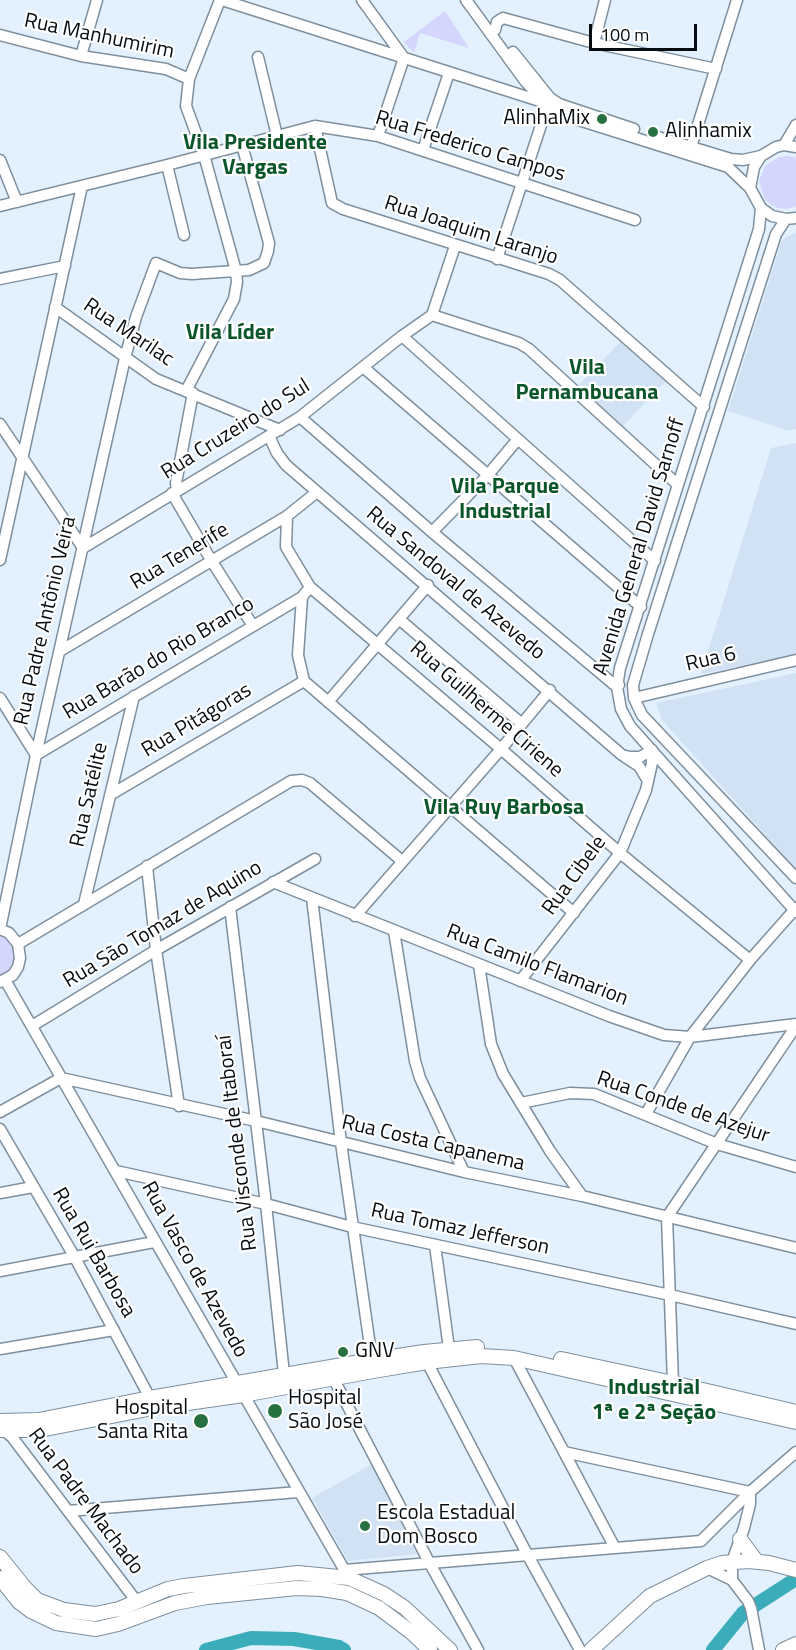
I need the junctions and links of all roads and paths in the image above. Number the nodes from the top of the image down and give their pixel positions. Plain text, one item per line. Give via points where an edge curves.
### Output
1 (97, 0) edge
2 (221, 0) edge
3 (362, 0) edge
4 (605, 0) edge
5 (737, 0) edge
6 (473, 3) edge
7 (495, 30) junction
8 (0, 35) edge
9 (594, 43) junction
10 (81, 56) junction
11 (258, 57) dead end
12 (404, 58) junction
13 (716, 69) junction
14 (449, 73) junction
15 (189, 80) junction
16 (525, 81) junction
17 (518, 93) junction
18 (546, 102) junction
19 (796, 125) edge
20 (315, 126) junction
21 (277, 136) junction
22 (378, 136) junction
23 (242, 145) junction
24 (784, 145) junction
25 (691, 147) junction
26 (796, 147) edge
27 (423, 150) junction
28 (204, 155) junction
29 (761, 156) junction
30 (0, 160) edge
31 (167, 165) junction
32 (522, 184) junction
33 (82, 186) junction
34 (750, 188) junction
35 (17, 202) junction
36 (0, 206) edge
37 (761, 208) junction
38 (791, 219) edge
39 (635, 220) dead end
40 (184, 235) dead end
41 (455, 246) junction
42 (497, 259) junction
43 (65, 266) junction
44 (236, 271) junction
45 (0, 279) edge
46 (55, 307) junction
47 (432, 315) junction
48 (402, 336) junction
49 (125, 358) junction
50 (363, 368) junction
51 (190, 392) junction
52 (704, 407) junction
53 (300, 417) junction
54 (0, 424) edge
55 (280, 430) junction
56 (269, 436) junction
57 (518, 439) junction
58 (22, 458) junction
59 (487, 476) junction
60 (678, 485) junction
61 (175, 492) junction
62 (317, 492) junction
63 (287, 516) junction
64 (432, 532) junction
65 (82, 548) junction
66 (0, 560) edge
67 (211, 560) junction
68 (655, 561) junction
69 (428, 585) junction
70 (310, 586) junction
71 (302, 597) junction
72 (640, 607) junction
73 (399, 619) junction
74 (253, 626) junction
75 (378, 644) junction
76 (60, 651) junction
77 (796, 660) edge
78 (304, 681) junction
79 (633, 685) junction
80 (616, 687) junction
81 (550, 690) junction
82 (134, 696) junction
83 (0, 698) edge
84 (634, 698) junction
85 (328, 702) junction
86 (522, 724) junction
87 (666, 741) junction
88 (501, 749) junction
89 (650, 749) junction
90 (36, 755) junction
91 (622, 755) junction
92 (648, 781) junction
93 (110, 795) junction
94 (450, 807) junction
95 (620, 853) junction
96 (315, 859) dead end
97 (402, 861) junction
98 (147, 866) junction
99 (796, 878) edge
100 (273, 882) junction
101 (312, 898) junction
102 (84, 904) junction
103 (230, 907) junction
104 (795, 910) edge
105 (574, 913) junction
106 (355, 916) junction
107 (0, 929) edge
108 (394, 931) junction
109 (18, 944) junction
110 (156, 950) junction
111 (750, 960) junction
112 (479, 965) junction
113 (3, 981) edge
114 (520, 981) junction
115 (796, 1025) edge
116 (32, 1026) junction
117 (690, 1037) junction
118 (61, 1078) junction
119 (521, 1102) junction
120 (179, 1106) junction
121 (0, 1112) edge
122 (646, 1114) junction
123 (256, 1121) junction
124 (0, 1129) edge
125 (341, 1143) junction
126 (717, 1144) junction
127 (796, 1167) edge
128 (116, 1172) junction
129 (464, 1172) junction
130 (33, 1186) junction
131 (0, 1193) edge
132 (582, 1196) junction
133 (266, 1204) junction
134 (667, 1217) junction
135 (352, 1227) junction
136 (154, 1242) junction
137 (435, 1245) junction
138 (796, 1248) edge
139 (74, 1256) junction
140 (0, 1271) edge
141 (670, 1295) junction
142 (796, 1324) edge
143 (114, 1330) junction
144 (0, 1350) edge
145 (450, 1354) junction
146 (425, 1357) junction
147 (514, 1358) junction
148 (372, 1360) junction
149 (330, 1372) junction
150 (284, 1374) junction
151 (235, 1383) junction
152 (673, 1383) junction
153 (243, 1395) junction
154 (150, 1398) junction
155 (796, 1412) edge
156 (796, 1422) edge
157 (2, 1427) edge
158 (564, 1452) junction
159 (796, 1452) edge
160 (298, 1492) junction
161 (750, 1492) junction
162 (68, 1511) junction
163 (740, 1539) junction
164 (615, 1548) junction
165 (527, 1554) junction
166 (0, 1557) edge
167 (429, 1562) junction
168 (732, 1562) junction
169 (763, 1563) junction
170 (707, 1568) junction
171 (796, 1570) edge
172 (346, 1574) junction
173 (0, 1578) edge
174 (734, 1581) junction
175 (137, 1602) junction
176 (796, 1644) edge
177 (758, 1647) edge
178 (430, 1650) edge
179 (450, 1650) edge
180 (478, 1650) edge
181 (580, 1650) edge
182 (591, 1650) edge
183 (783, 1650) edge

1 - 10 street
2 - 12 street
2 - 15 street
3 - 12 street
4 - 9 street
5 - 13 street
6 - 7 street
6 - 16 street
7 - 9 street via 503,18
7 - 18 street
8 - 10 street, Rua Manhumirim
9 - 13 street
10 - 15 street, Rua Manhumirim via 166,69
11 - 21 street
12 - 14 street
12 - 22 street
13 - 25 street
14 - 17 street
14 - 27 street
15 - 28 street via 186,106
16 - 17 street via 523,91
16 - 18 street
17 - 18 street
18 - 25 street
18 - 32 street
18 - 34 street via 553,112 728,167
19 - 24 street
20 - 21 street, Rua Frederico Campos
20 - 22 street, Rua Frederico Campos
20 - 41 street, Rua Joaquim Laranjo via 332,203
21 - 23 street, Rua Frederico Campos
22 - 27 street, Rua Frederico Campos
23 - 28 street, Rua Frederico Campos
23 - 44 street via 269,243 264,263
24 - 26 street
24 - 29 street
25 - 29 street via 731,159
27 - 32 street, Rua Frederico Campos
28 - 31 street, Rua Frederico Campos
28 - 44 street
29 - 34 street via 754,167
30 - 35 street
31 - 33 street, Rua Frederico Campos
31 - 40 street
32 - 39 street, Rua Frederico Campos
32 - 42 street
33 - 35 street, Rua Frederico Campos
33 - 43 street
34 - 37 street
35 - 36 street, Rua Frederico Campos
37 - 38 street via 772,216
37 - 52 street, Avenida General David Sarnoff via 759,229
38 - 79 street, Avenida General David Sarnoff via 776,234 772,245
41 - 42 street, Rua Joaquim Laranjo
41 - 47 street
42 - 52 street, Rua Joaquim Laranjo via 560,280
43 - 45 street
43 - 46 street
44 - 49 street, Rua Padre Antônio Veira via 180,273 156,263
44 - 51 street via 234,299
46 - 49 street, Rua Marilac
46 - 58 street
47 - 48 street, Rua Cruzeiro do Sul
47 - 60 street via 529,349
48 - 50 street, Rua Cruzeiro do Sul
48 - 57 street
49 - 51 street, Rua Marilac via 156,379
49 - 65 street, Rua Padre Antônio Veira
50 - 53 street, Rua Cruzeiro do Sul
50 - 59 street
51 - 55 street, Rua Marilac
51 - 61 street
52 - 60 street, Avenida General David Sarnoff
53 - 55 street, Rua Cruzeiro do Sul
53 - 64 street
54 - 58 street
55 - 56 street, Rua Cruzeiro do Sul
56 - 61 street, Rua Cruzeiro do Sul
56 - 62 street, Rua Sandoval de Azevedo via 286,465
57 - 59 street
57 - 68 street
58 - 65 street
58 - 66 street
59 - 64 street
59 - 72 street
60 - 68 street, Avenida General David Sarnoff
61 - 65 street, Rua Cruzeiro do Sul
61 - 67 street
62 - 63 street, Rua Tenerife
62 - 69 street, Rua Sandoval de Azevedo
63 - 67 street, Rua Tenerife
63 - 70 street, Rua Guilherme Ciriene via 286,547
64 - 80 street
65 - 76 street, Rua Padre Antônio Veira
67 - 74 street
67 - 76 street, Rua Tenerife
68 - 72 street, Avenida General David Sarnoff
69 - 73 street
69 - 81 street, Rua Sandoval de Azevedo
70 - 71 street
70 - 75 street, Rua Guilherme Ciriene
71 - 74 street, Rua Barão do Rio Branco
71 - 78 street via 298,655
72 - 80 street, Avenida General David Sarnoff
73 - 75 street
73 - 86 street
74 - 82 street, Rua Barão do Rio Branco
75 - 85 street
75 - 88 street, Rua Guilherme Ciriene
76 - 90 street, Rua Padre Antônio Veira
77 - 84 street, Rua 6
78 - 85 street
78 - 93 street, Rua Pitágoras
79 - 80 street via 624,682
79 - 84 street, Avenida General David Sarnoff
80 - 89 street, Avenida General David Sarnoff via 630,726
81 - 86 street
81 - 91 street, Rua Sandoval de Azevedo
82 - 90 street, Rua Barão do Rio Branco
82 - 93 street, Rua Satélite
83 - 90 street
84 - 87 street, Avenida General David Sarnoff via 642,715
85 - 94 street
86 - 88 street
87 - 89 street
87 - 99 street, Avenida General David Sarnoff
88 - 94 street
88 - 95 street, Rua Guilherme Ciriene
89 - 91 street
89 - 92 street, Rua Cibele
89 - 104 street, Avenida General David Sarnoff
90 - 107 street, Rua Padre Antônio Veira
91 - 92 street, Rua Sandoval de Azevedo via 639,766
92 - 95 street, Rua Cibele
93 - 102 street, Rua Satélite
94 - 97 street
94 - 105 street
95 - 105 street, Rua Cibele
95 - 111 street, Rua Guilherme Ciriene
96 - 100 street, Rua São Tomaz de Aquino
97 - 98 street via 302,780 291,782
97 - 106 street
98 - 102 street
98 - 110 street
100 - 101 street, Rua Camilo Flamarion
100 - 103 street, Rua São Tomaz de Aquino
101 - 106 street, Rua Camilo Flamarion
101 - 125 street
102 - 109 street
103 - 110 street, Rua São Tomaz de Aquino
103 - 123 street, Rua Visconde de Itaboraí
104 - 111 street
105 - 114 street, Rua Cibele
106 - 108 street, Rua Camilo Flamarion
107 - 109 street
108 - 112 street, Rua Camilo Flamarion
108 - 129 street via 420,1078
109 - 113 street via 18,967
110 - 116 street, Rua São Tomaz de Aquino
110 - 120 street
111 - 117 street
112 - 114 street, Rua Camilo Flamarion
112 - 119 street via 491,1044 503,1074
113 - 116 street, Rua Vasco de Azevedo
114 - 117 street, Rua Camilo Flamarion via 664,1035
115 - 117 street, Rua Camilo Flamarion
115 - 126 street
116 - 118 street, Rua Vasco de Azevedo
117 - 122 street
118 - 120 street, Rua Costa Capanema
118 - 121 street
118 - 128 street, Rua Vasco de Azevedo
119 - 122 street, Rua Conde de Azejur via 570,1093 594,1094
119 - 132 street
120 - 123 street, Rua Costa Capanema
122 - 126 street, Rua Conde de Azejur
123 - 125 street, Rua Costa Capanema
123 - 133 street, Rua Visconde de Itaboraí
124 - 130 street, Rua Rui Barbosa
125 - 129 street, Rua Costa Capanema
125 - 135 street
126 - 127 street, Rua Conde de Azejur
126 - 134 street
128 - 133 street, Rua Tomaz Jefferson
128 - 136 street, Rua Vasco de Azevedo
129 - 132 street, Rua Costa Capanema
130 - 131 street
130 - 139 street, Rua Rui Barbosa
132 - 134 street, Rua Costa Capanema
133 - 135 street, Rua Tomaz Jefferson
133 - 150 street, Rua Visconde de Itaboraí
134 - 138 street, Rua Costa Capanema
134 - 141 street
135 - 137 street, Rua Tomaz Jefferson
135 - 148 street
136 - 139 street
136 - 151 street, Rua Vasco de Azevedo
137 - 141 street, Rua Tomaz Jefferson
137 - 145 street
139 - 140 street
139 - 143 street, Rua Rui Barbosa
141 - 142 street, Rua Tomaz Jefferson
141 - 152 street
143 - 144 street
143 - 154 street, Rua Rui Barbosa
145 - 146 main road
145 - 147 main road
145 - 152 main road via 479,1347 512,1349
146 - 148 main road
146 - 149 main road
146 - 165 street
147 - 156 main road
147 - 158 street
148 - 149 main road
149 - 150 main road
149 - 153 main road
149 - 167 street
150 - 151 main road
151 - 153 street, Rua Vasco de Azevedo
151 - 154 main road
152 - 155 main road
153 - 157 main road via 40,1430
153 - 160 street, Rua Vasco de Azevedo
154 - 157 main road
157 - 162 street, Rua Padre Machado
158 - 161 street
158 - 164 street
159 - 161 street
160 - 162 street
160 - 172 street, Rua Vasco de Azevedo
161 - 163 street
161 - 164 street via 701,1541
162 - 175 street, Rua Padre Machado
163 - 168 street
163 - 169 main road
164 - 165 street
165 - 167 street
165 - 181 street
166 - 175 main road via 24,1588 50,1606 104,1614
167 - 172 street
167 - 180 street
168 - 169 main road
168 - 170 main road
168 - 174 street
169 - 171 main road
170 - 174 street
170 - 182 main road via 650,1596
172 - 175 main road via 298,1573 195,1585 168,1589
172 - 179 main road via 405,1608
173 - 178 main road via 19,1602 32,1611 56,1623 96,1629 175,1603 207,1597 297,1588 330,1590 347,1593 379,1608
174 - 177 street via 751,1608
176 - 183 main road

